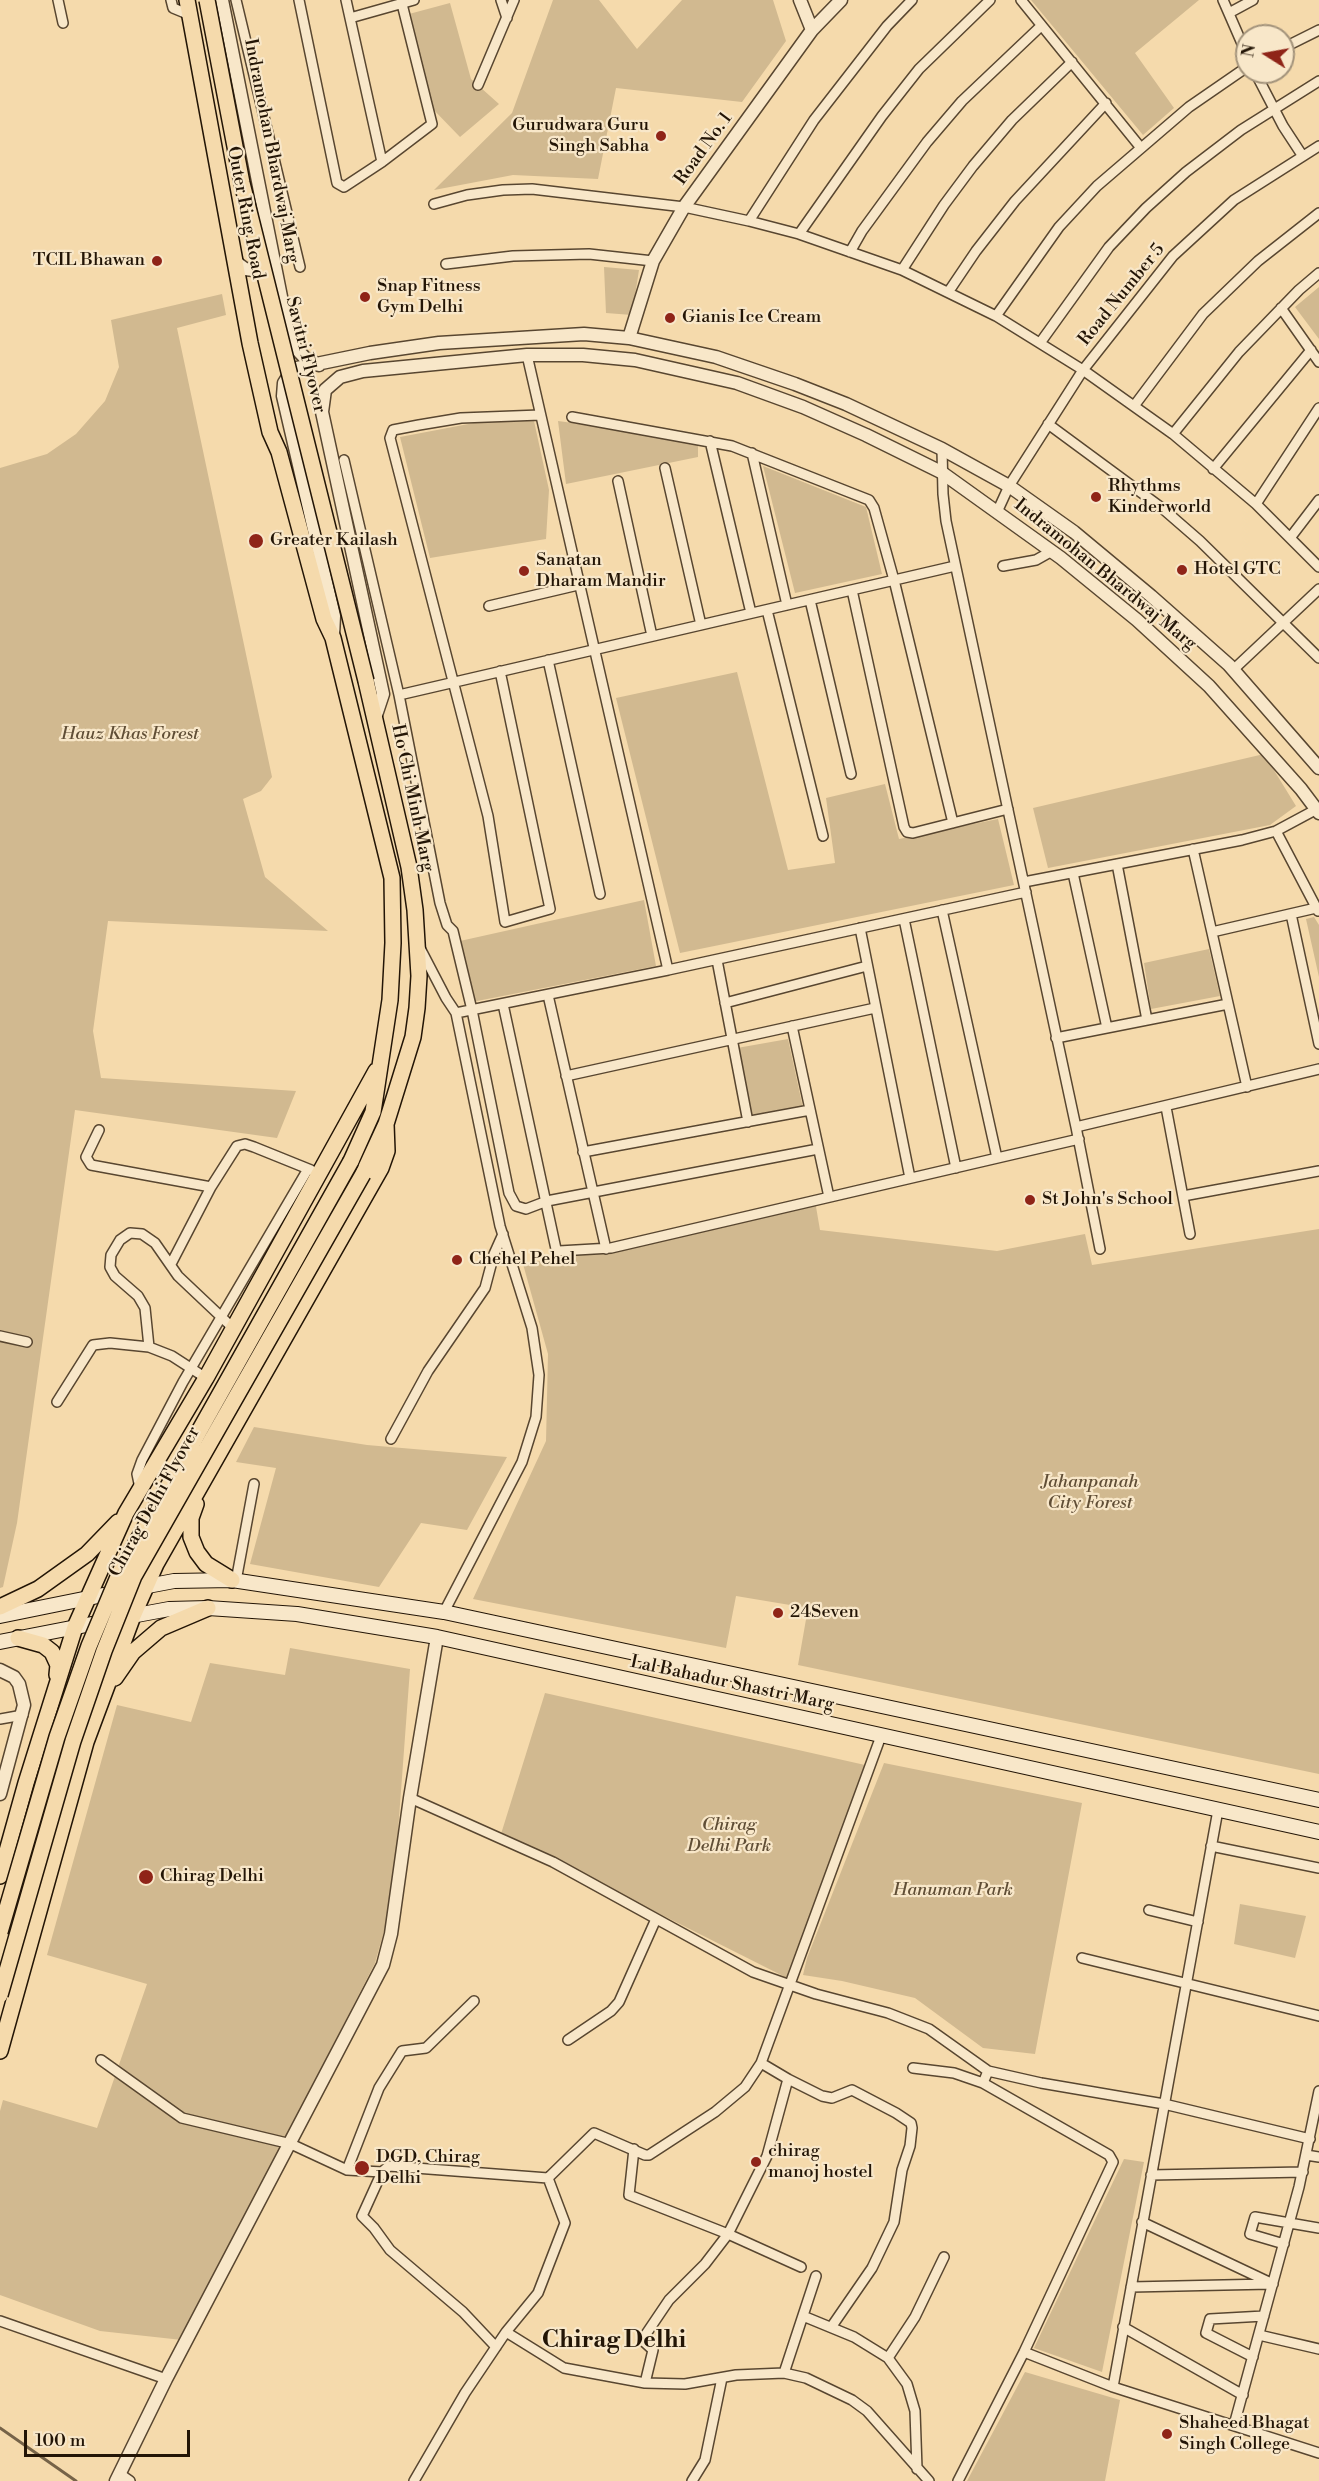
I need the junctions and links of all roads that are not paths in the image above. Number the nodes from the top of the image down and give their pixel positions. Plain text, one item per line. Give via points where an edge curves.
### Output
1 (58, 0) edge
2 (171, 0) edge
3 (207, 0) edge
4 (222, 0) edge
5 (236, 0) edge
6 (299, 0) edge
7 (346, 0) edge
8 (414, 0) edge
9 (501, 0) edge
10 (513, 0) edge
11 (800, 0) edge
12 (841, 0) edge
13 (912, 0) edge
14 (990, 0) edge
15 (1021, 0) edge
16 (1223, 0) edge
17 (1253, 0) edge
18 (402, 2) edge
19 (188, 8) edge
20 (1229, 13) junction
21 (350, 18) junction
22 (507, 18) junction
23 (63, 23) dead end
24 (1041, 26) junction
25 (1235, 27) edge
26 (812, 30) junction
27 (1319, 30) edge
28 (1295, 42) edge
29 (1072, 62) junction
30 (1235, 75) edge
31 (1319, 81) edge
32 (1262, 84) edge
33 (478, 85) dead end
34 (1106, 103) junction
35 (1276, 108) junction
36 (1319, 146) edge
37 (1142, 148) junction
38 (1302, 155) junction
39 (382, 162) junction
40 (434, 204) dead end
41 (684, 207) junction
42 (1319, 213) edge
43 (749, 221) junction
44 (799, 234) junction
45 (273, 251) junction
46 (850, 252) junction
47 (233, 254) junction
48 (653, 261) junction
49 (446, 264) dead end
50 (300, 267) dead end
51 (902, 270) junction
52 (1319, 273) edge
53 (949, 291) junction
54 (1281, 308) junction
55 (996, 316) junction
56 (629, 338) junction
57 (1040, 343) junction
58 (1311, 350) junction
59 (527, 355) junction
60 (1319, 362) edge
61 (319, 365) junction
62 (1083, 370) junction
63 (283, 396) joint
64 (1134, 406) junction
65 (1319, 408) edge
66 (322, 412) joint
67 (540, 415) junction
68 (572, 417) dead end
69 (1048, 424) junction
70 (270, 432) joint
71 (1173, 434) junction
72 (710, 441) junction
73 (942, 449) junction
74 (752, 453) junction
75 (344, 460) dead end
76 (665, 468) dead end
77 (1213, 469) junction
78 (941, 472) junction
79 (336, 481) junction
80 (618, 481) dead end
81 (303, 486) junction
82 (1009, 486) junction
83 (1319, 500) edge
84 (1256, 504) junction
85 (998, 510) junction
86 (1290, 538) junction
87 (1052, 551) junction
88 (955, 566) junction
89 (1003, 566) dead end
90 (1319, 567) edge
91 (894, 580) junction
92 (578, 585) junction
93 (1319, 589) edge
94 (852, 590) junction
95 (810, 600) junction
96 (787, 605) junction
97 (489, 606) dead end
98 (767, 610) junction
99 (751, 613) junction
100 (1283, 622) junction
101 (701, 625) junction
102 (652, 636) junction
103 (333, 638) junction
104 (593, 650) junction
105 (1319, 658) edge
106 (548, 660) junction
107 (1233, 670) junction
108 (500, 671) junction
109 (455, 682) junction
110 (399, 694) junction
111 (375, 718) junction
112 (1319, 768) edge
113 (851, 774) dead end
114 (1008, 809) junction
115 (1318, 811) edge
116 (953, 823) junction
117 (1276, 831) junction
118 (823, 836) dead end
119 (1193, 849) junction
120 (1117, 864) junction
121 (1073, 873) junction
122 (1024, 882) junction
123 (1026, 892) junction
124 (600, 894) dead end
125 (942, 910) junction
126 (1318, 910) edge
127 (1291, 914) junction
128 (904, 919) junction
129 (860, 928) junction
130 (1212, 932) junction
131 (418, 945) junction
132 (717, 960) junction
133 (867, 966) junction
134 (668, 970) junction
135 (548, 995) junction
136 (725, 1003) junction
137 (503, 1004) junction
138 (1228, 1004) junction
139 (875, 1008) junction
140 (472, 1010) junction
141 (456, 1013) junction
142 (1147, 1020) junction
143 (792, 1026) junction
144 (1107, 1028) junction
145 (1056, 1038) junction
146 (732, 1040) junction
147 (1319, 1044) edge
148 (381, 1060) junction
149 (1319, 1069) edge
150 (566, 1076) junction
151 (1247, 1087) junction
152 (1166, 1107) junction
153 (810, 1110) junction
154 (748, 1122) junction
155 (386, 1124) junction
156 (1076, 1127) junction
157 (99, 1130) dead end
158 (1079, 1139) junction
159 (818, 1149) junction
160 (583, 1152) junction
161 (997, 1158) junction
162 (956, 1168) junction
163 (1319, 1171) edge
164 (313, 1172) junction
165 (910, 1179) junction
166 (211, 1187) junction
167 (592, 1193) junction
168 (1184, 1196) junction
169 (829, 1197) junction
170 (547, 1201) junction
171 (503, 1234) junction
172 (1190, 1234) dead end
173 (606, 1249) junction
174 (1100, 1250) dead end
175 (171, 1263) junction
176 (221, 1318) junction
177 (233, 1328) junction
178 (0, 1336) edge
179 (27, 1342) dead end
180 (149, 1347) junction
181 (191, 1367) junction
182 (206, 1379) junction
183 (57, 1402) dead end
184 (245, 1404) junction
185 (391, 1439) dead end
186 (207, 1473) junction
187 (254, 1484) dead end
188 (140, 1490) junction
189 (126, 1513) junction
190 (234, 1580) junction
191 (146, 1587) junction
192 (87, 1598) junction
193 (0, 1607) edge
194 (208, 1608) junction
195 (444, 1611) junction
196 (0, 1616) edge
197 (133, 1616) junction
198 (75, 1627) junction
199 (437, 1637) junction
200 (18, 1638) junction
201 (0, 1642) edge
202 (0, 1670) edge
203 (57, 1684) junction
204 (103, 1696) junction
205 (22, 1715) junction
206 (0, 1719) edge
207 (881, 1736) junction
208 (0, 1794) edge
209 (410, 1798) junction
210 (1319, 1800) edge
211 (1218, 1810) junction
212 (1319, 1832) edge
213 (1211, 1846) junction
214 (1319, 1868) edge
215 (0, 1876) edge
216 (0, 1885) edge
217 (43, 1898) junction
218 (1149, 1910) dead end
219 (656, 1919) junction
220 (1198, 1922) junction
221 (0, 1932) edge
222 (1082, 1958) dead end
223 (1187, 1983) junction
224 (789, 1985) junction
225 (0, 1995) edge
226 (474, 2001) dead end
227 (1319, 2016) edge
228 (568, 2040) dead end
229 (0, 2051) edge
230 (101, 2060) dead end
231 (761, 2063) junction
232 (912, 2068) dead end
233 (988, 2071) junction
234 (788, 2079) junction
235 (983, 2083) junction
236 (1319, 2092) edge
237 (1164, 2104) junction
238 (1310, 2139) junction
239 (291, 2144) junction
240 (634, 2150) junction
241 (1306, 2155) junction
242 (1319, 2157) edge
243 (347, 2170) junction
244 (382, 2172) junction
245 (1302, 2172) junction
246 (1151, 2175) junction
247 (548, 2178) junction
248 (1142, 2222) junction
249 (1290, 2223) junction
250 (1319, 2228) edge
251 (728, 2234) junction
252 (1284, 2244) junction
253 (944, 2257) dead end
254 (801, 2267) dead end
255 (816, 2276) dead end
256 (1273, 2284) junction
257 (1131, 2287) junction
258 (803, 2316) junction
259 (1264, 2316) junction
260 (0, 2321) edge
261 (832, 2326) junction
262 (1123, 2327) junction
263 (506, 2332) junction
264 (1259, 2335) junction
265 (496, 2348) junction
266 (1319, 2349) edge
267 (1024, 2352) junction
268 (1253, 2357) junction
269 (888, 2358) junction
270 (784, 2373) junction
271 (722, 2378) junction
272 (166, 2379) junction
273 (645, 2383) junction
274 (1113, 2387) junction
275 (1243, 2395) junction
276 (1234, 2425) junction
277 (1319, 2453) edge
278 (917, 2469) junction
279 (122, 2479) edge
280 (414, 2481) edge
281 (692, 2481) edge
282 (928, 2481) edge
283 (958, 2481) edge

1 - 23 street
2 - 19 street via 173,8
3 - 111 main road, Savitri Flyover, bridge via 242,183
4 - 45 street, Indramohan Bhardwaj Marg
5 - 50 street
6 - 39 street via 337,183 344,187
7 - 21 street
8 - 18 street
9 - 22 street
10 - 22 street
11 - 26 street
12 - 26 street, Road No. 1
13 - 43 street via 814,120
14 - 44 street via 919,69
15 - 24 street
16 - 20 street
17 - 20 street
18 - 21 street
18 - 39 street via 432,124
19 - 47 main road, Outer Ring Road
20 - 25 street
21 - 39 street
22 - 33 street
24 - 29 street
24 - 46 street via 948,117
26 - 41 street, Road No. 1
27 - 28 street
29 - 34 street
29 - 51 street via 1012,120 973,166
30 - 37 street via 1189,107
31 - 35 street
32 - 35 street
34 - 37 street
34 - 53 street via 1015,201
35 - 38 street via 1282,126
35 - 57 street via 1186,172 1146,208 1109,247
36 - 38 street, Road Number 5
37 - 55 street via 1097,186 1059,227
38 - 62 street, Road Number 5 via 1234,200 1173,256
40 - 41 street via 479,194 532,189
41 - 43 street
41 - 48 street, Road No. 1
42 - 64 street via 1258,261 1203,314
43 - 44 street
44 - 46 street
45 - 47 street via 270,261 254,270 237,263
45 - 61 street, Indramohan Bhardwaj Marg via 290,342 305,358
46 - 51 street
47 - 70 main road, Outer Ring Road
48 - 49 street via 579,255 513,256
48 - 56 street, Road No. 1
51 - 53 street
52 - 54 street
53 - 55 street
54 - 58 street
54 - 71 street via 1239,352
55 - 57 street
56 - 61 street, Indramohan Bhardwaj Marg via 584,334 438,344
56 - 73 street, Indramohan Bhardwaj Marg via 716,357 795,384
57 - 62 street
58 - 60 street
58 - 77 street
59 - 66 street, Indramohan Bhardwaj Marg via 363,371 340,377 325,390
59 - 67 street
59 - 78 street, Indramohan Bhardwaj Marg via 635,360 737,383 803,407
61 - 63 street, Indramohan Bhardwaj Marg via 291,372 284,383
62 - 64 street
62 - 69 street, Road Number 5
63 - 81 street, Ho Chi Minh Marg
64 - 71 street
65 - 84 street
66 - 79 street, Ho Chi Minh Marg
67 - 92 street
67 - 109 street via 461,418 393,429 390,434
68 - 72 street
69 - 82 street, Road Number 5
69 - 100 street via 1162,508
70 - 103 main road, Ho Chi Minh Marg via 279,452 324,619
71 - 77 street
72 - 74 street
72 - 99 street
73 - 78 street
73 - 82 street, Indramohan Bhardwaj Marg
74 - 91 street via 869,500
74 - 96 street
75 - 110 street
76 - 101 street
77 - 84 street
78 - 85 street, Indramohan Bhardwaj Marg
78 - 88 street
79 - 81 street via 328,469 321,467 308,472
79 - 111 street, Ho Chi Minh Marg via 383,694
80 - 102 street
81 - 103 street, Ho Chi Minh Marg via 334,616
82 - 85 street, Road Number 5
82 - 107 street, Indramohan Bhardwaj Marg via 1074,532
83 - 86 street
84 - 86 street
85 - 87 street, Indramohan Bhardwaj Marg
86 - 90 street
87 - 89 street via 1036,560
87 - 115 street, Indramohan Bhardwaj Marg via 1137,620 1209,686
88 - 91 street
88 - 114 street
91 - 94 street
91 - 116 street
92 - 97 street
92 - 104 street
93 - 100 street
94 - 95 street
94 - 116 street via 904,827 913,833
95 - 96 street
95 - 113 street
96 - 98 street
98 - 99 street
98 - 118 street
99 - 101 street
100 - 105 street
100 - 107 street
101 - 102 street
102 - 104 street
103 - 148 main road, Ho Chi Minh Marg via 392,878 391,989
104 - 106 street
104 - 134 street
106 - 108 street
106 - 124 street
107 - 112 street, Indramohan Bhardwaj Marg
108 - 109 street
108 - 109 street via 550,909 505,922 488,816
109 - 110 street
110 - 140 street via 440,903 453,931
111 - 131 main road, Ho Chi Minh Marg via 409,867
114 - 116 street
114 - 122 street
115 - 117 street
117 - 119 street
117 - 126 street
119 - 120 street
119 - 130 street
120 - 121 street
120 - 142 street
121 - 122 street
121 - 144 street
122 - 123 street
123 - 125 street
123 - 145 street
125 - 128 street
125 - 161 street
126 - 127 street
127 - 130 street
127 - 147 street
128 - 129 street
128 - 162 street
129 - 132 street
129 - 133 street
130 - 138 street
131 - 141 street
131 - 155 main road, Ho Chi Minh Marg via 417,1008 412,1037
132 - 134 street
132 - 136 street
133 - 136 street
133 - 139 street
134 - 135 street
135 - 137 street
135 - 150 street
136 - 146 street
137 - 140 street
137 - 170 street
138 - 142 street
138 - 151 street
139 - 143 street
139 - 165 street
140 - 141 street
140 - 170 street via 509,1193 516,1206 526,1209
141 - 171 street
142 - 144 street
143 - 146 street
143 - 153 street
144 - 145 street
145 - 156 street
146 - 150 street
146 - 154 street
148 - 164 main road
148 - 221 main road, Chirag Delhi Flyover, bridge via 373,1112 351,1161 121,1570 57,1737
149 - 151 street
150 - 160 street
151 - 152 street
152 - 156 street
152 - 168 street
153 - 154 street
153 - 159 street
154 - 160 street
155 - 184 main road via 387,1151 381,1168
155 - 225 main road, Chirag Delhi Flyover, bridge via 363,1174 134,1576 73,1741
156 - 158 street
157 - 166 street via 86,1157 91,1165
158 - 161 street
158 - 174 street
159 - 167 street
159 - 169 street
160 - 167 street
161 - 162 street
162 - 165 street
163 - 168 street
164 - 166 street via 245,1144 231,1153
164 - 176 street
164 - 177 main road
165 - 169 street
166 - 175 street
167 - 170 street
167 - 173 street
168 - 172 street
169 - 173 street
170 - 173 street via 558,1251
171 - 185 street via 485,1288 428,1371
171 - 195 street via 532,1328 539,1375 536,1416 522,1462
175 - 176 street via 184,1283
175 - 180 street via 142,1234 130,1233 111,1255 110,1267 115,1276 138,1296 145,1308
176 - 177 street
176 - 181 street
177 - 182 main road
178 - 179 street
180 - 181 street
180 - 183 street via 93,1345
181 - 182 street
181 - 188 street via 142,1460 137,1474
182 - 184 main road via 202,1400 213,1413 229,1416
182 - 188 main road
184 - 186 main road
186 - 190 main road via 191,1518 191,1537 206,1564
186 - 191 main road
187 - 190 street
188 - 189 main road
189 - 192 main road
189 - 193 main road via 87,1554 38,1589
190 - 191 main road, Lal Bahadur Shastri Marg via 174,1581
190 - 195 main road, Lal Bahadur Shastri Marg
191 - 192 main road, Lal Bahadur Shastri Marg
191 - 197 main road
192 - 196 main road, Lal Bahadur Shastri Marg
192 - 198 main road
194 - 197 main road, Lal Bahadur Shastri Marg via 169,1609
194 - 199 main road, Lal Bahadur Shastri Marg via 297,1614
194 - 204 main road via 155,1633 134,1652
195 - 210 main road, Lal Bahadur Shastri Marg
197 - 198 main road, Lal Bahadur Shastri Marg
197 - 204 main road
198 - 200 main road, Lal Bahadur Shastri Marg
198 - 203 main road
199 - 207 main road, Lal Bahadur Shastri Marg
199 - 209 street
200 - 201 main road, Lal Bahadur Shastri Marg
200 - 203 main road via 43,1645 52,1652 58,1665
202 - 205 street via 19,1684
203 - 215 main road
204 - 217 main road via 86,1742
205 - 206 street
205 - 208 street
207 - 211 main road, Lal Bahadur Shastri Marg
207 - 224 street
209 - 219 street via 553,1862
209 - 239 street via 383,1965
211 - 212 main road, Lal Bahadur Shastri Marg
211 - 213 street
213 - 214 street
213 - 220 street
216 - 217 main road
217 - 229 main road
218 - 220 street
219 - 224 street via 753,1972
219 - 228 street via 619,2002
220 - 223 street
222 - 223 street
223 - 227 street
223 - 237 street
224 - 231 street
224 - 233 street via 929,2029
226 - 243 street via 426,2048 402,2051 379,2088
230 - 239 street via 182,2118
231 - 234 street
231 - 240 street via 745,2087 715,2112 649,2155
232 - 235 street via 954,2073
233 - 235 street
233 - 237 street
234 - 251 street via 767,2156
234 - 261 street via 822,2097 832,2098 852,2090 896,2113 912,2128 894,2222 872,2268
235 - 267 street via 1109,2155 1113,2162
236 - 238 street
237 - 238 street
237 - 246 street
238 - 241 street
239 - 243 street
239 - 272 street
240 - 247 street via 594,2133
240 - 251 street via 629,2195
241 - 242 street
241 - 245 street
243 - 244 street
244 - 247 street via 389,2166
244 - 265 street via 362,2216 390,2250 463,2312
245 - 246 street
245 - 249 street
246 - 248 street
247 - 263 street via 565,2223 538,2293
248 - 256 street
248 - 257 street
249 - 250 street
249 - 252 street
249 - 252 street via 1255,2217 1250,2234
251 - 254 street
251 - 273 street via 669,2300 642,2340 653,2350
252 - 256 street
253 - 269 street via 915,2317
255 - 258 street
256 - 257 street
256 - 259 street
257 - 262 street
258 - 261 street
258 - 270 street
259 - 264 street
259 - 268 street via 1210,2319 1206,2333
260 - 272 street
261 - 269 street
262 - 274 street
262 - 275 street
263 - 265 street
263 - 273 street via 564,2368
264 - 266 street
264 - 268 street
265 - 280 street
267 - 274 street
267 - 283 street
268 - 275 street
269 - 278 street via 907,2384 915,2411
270 - 271 street
270 - 278 street via 806,2378 852,2400 867,2411
271 - 273 street via 685,2384
271 - 281 street via 705,2460
272 - 279 street
274 - 276 street
275 - 276 street
276 - 277 street
278 - 282 street

